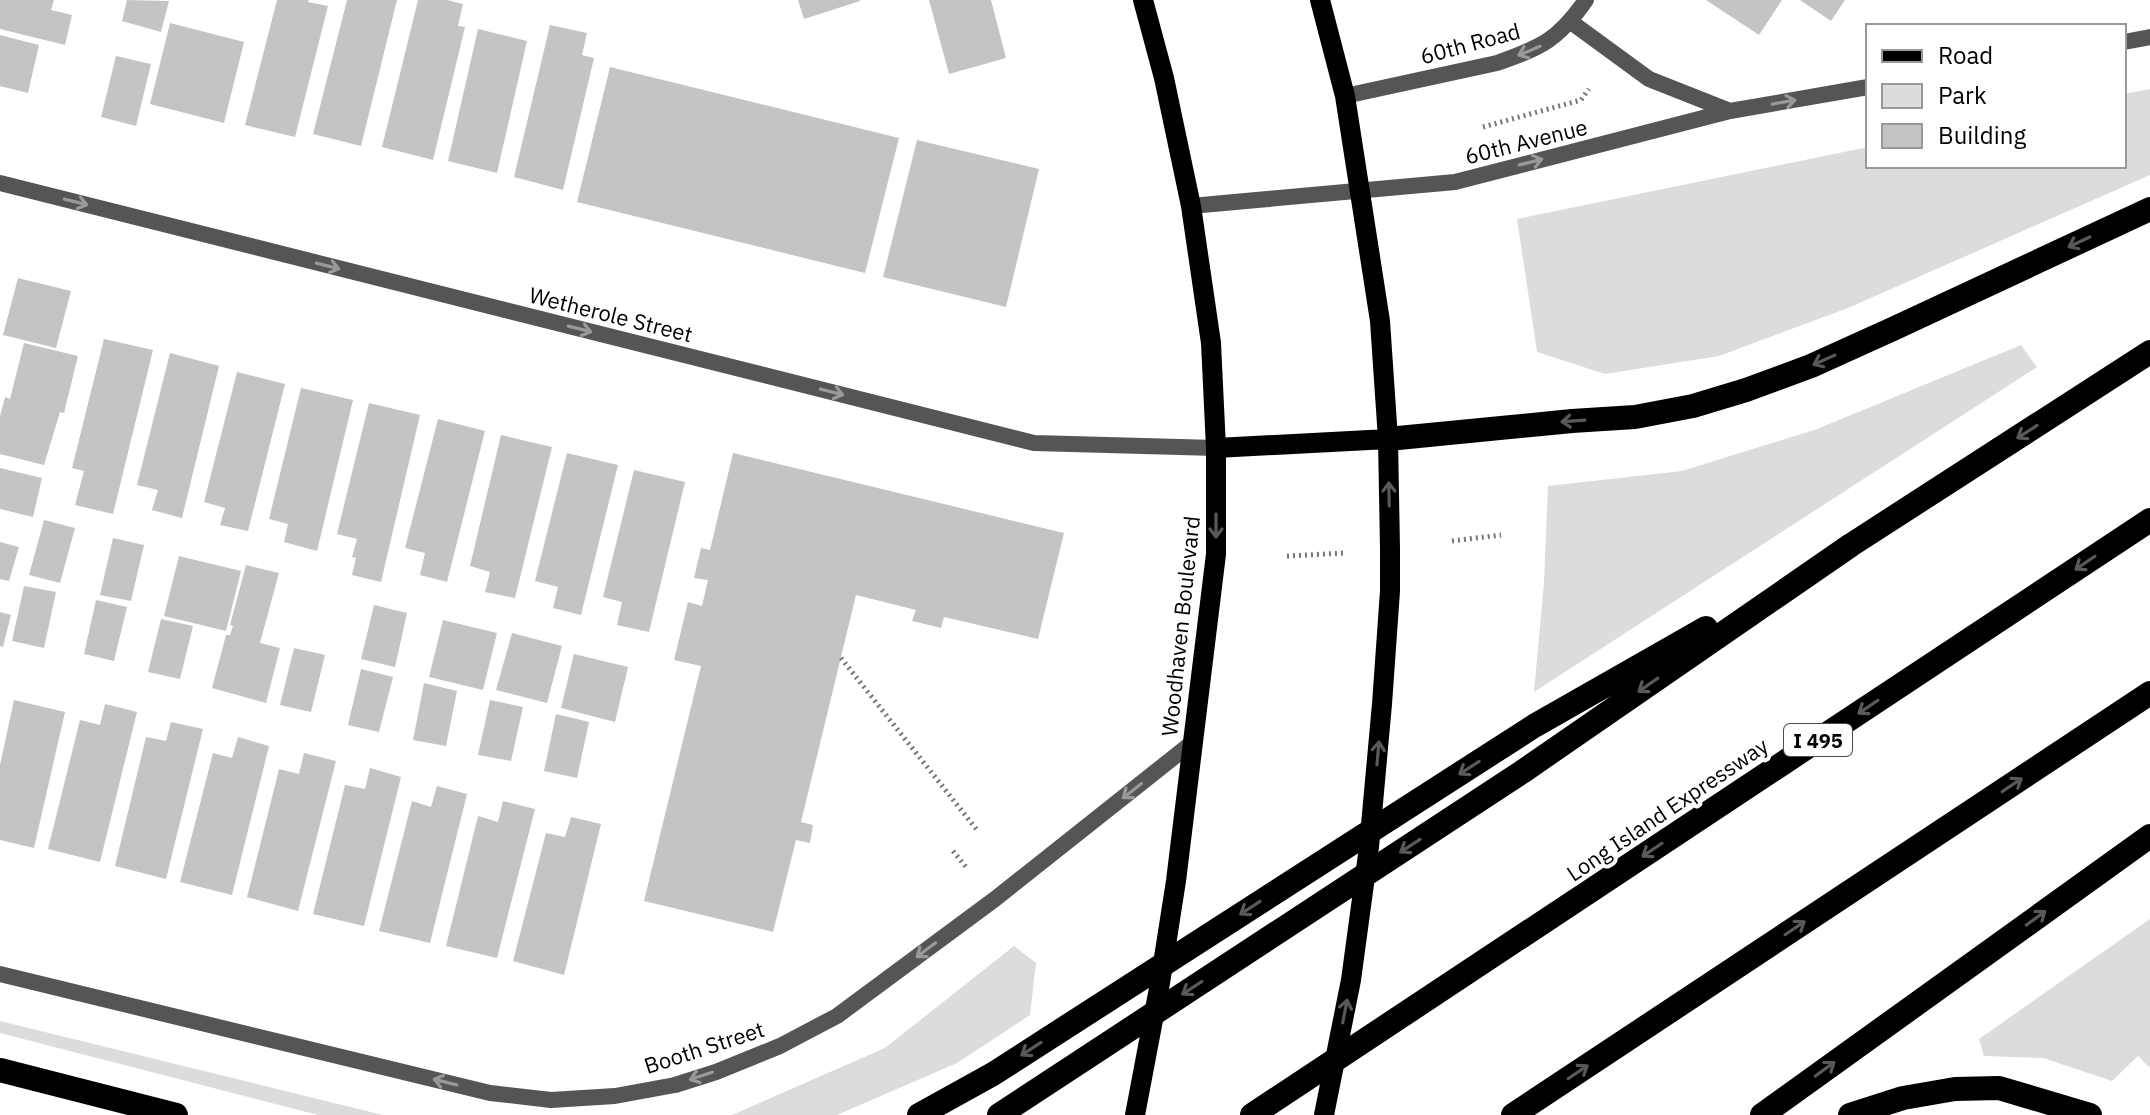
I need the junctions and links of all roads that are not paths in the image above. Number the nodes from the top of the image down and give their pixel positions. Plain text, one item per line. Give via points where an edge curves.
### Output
1 (1143, 0) edge
2 (1320, 0) edge
3 (1586, 0) edge
4 (1571, 22) junction
5 (2150, 37) edge
6 (2126, 42) edge
7 (1866, 87) edge
8 (1345, 96) junction
9 (1730, 111) junction
10 (0, 183) edge
11 (1362, 192) junction
12 (1191, 206) junction
13 (2150, 209) edge
14 (2150, 352) edge
15 (1388, 439) junction
16 (1216, 448) junction
17 (2150, 520) edge
18 (1851, 545) junction
19 (2150, 693) edge
20 (1193, 742) junction
21 (2150, 836) edge
22 (0, 974) edge
23 (0, 1070) edge
24 (176, 1115) edge
25 (919, 1115) edge
26 (999, 1115) edge
27 (1135, 1115) edge
28 (1252, 1115) edge
29 (1324, 1115) edge
30 (1513, 1115) edge
31 (1762, 1115) edge
32 (1850, 1115) edge
33 (2090, 1115) edge

1 - 12 main road, Woodhaven Boulevard
2 - 8 main road
3 - 4 street, 60th Road
4 -> 8 street, 60th Road via 1545,44 1497,63
4 - 9 street via 1649,79
5 - 6 street
9 -> 7 street, 60th Avenue
8 - 11 main road
11 -> 9 street, 60th Avenue via 1455,182
10 -> 16 street, Wetherole Street via 1034,443
11 - 12 street, 60th Avenue
11 - 15 main road via 1380,321
12 - 16 main road, Woodhaven Boulevard via 1211,343
13 -> 15 highway via 1839,353 1693,406 1635,417
14 -> 18 highway
15 - 16 main road
29 -> 15 main road via 1351,980 1369,847 1390,591
16 -> 20 main road, Woodhaven Boulevard via 1216,554
17 -> 28 highway, Long Island Expressway / I 495
18 -> 25 highway via 1534,726 993,1074
18 -> 26 highway via 1522,772
30 -> 19 highway
20 -> 22 street, Booth Street via 837,1016 780,1046 675,1085 551,1100 490,1093
20 - 27 main road, Woodhaven Boulevard via 1167,939
31 -> 21 highway
23 - 24 highway
32 - 33 highway via 1903,1098 1999,1088

